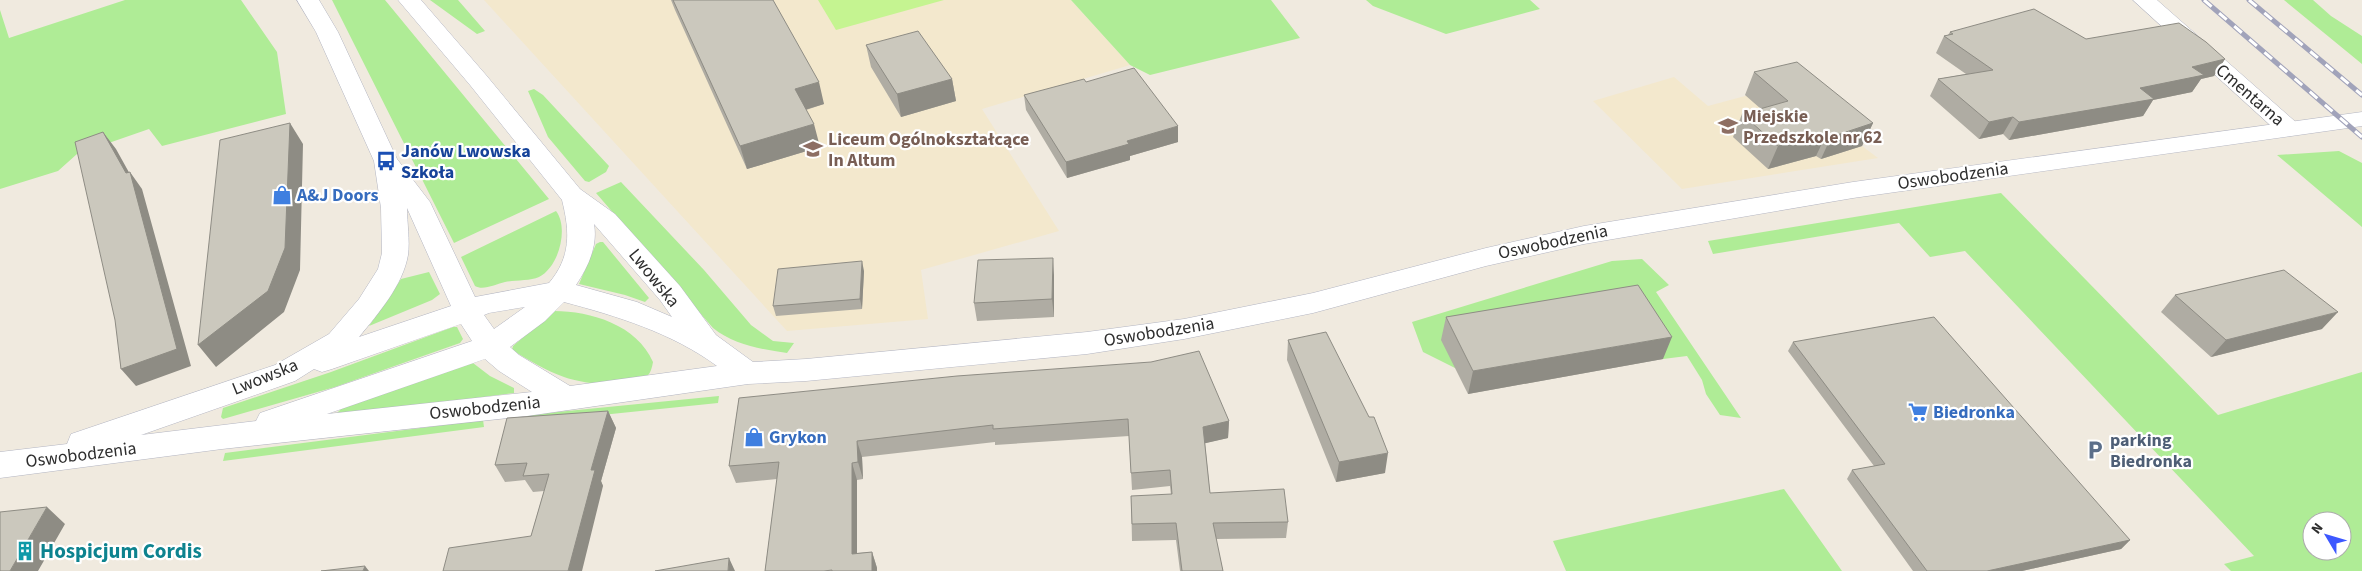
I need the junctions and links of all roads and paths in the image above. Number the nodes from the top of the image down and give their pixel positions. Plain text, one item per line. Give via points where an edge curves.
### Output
1 (308, 0) edge
2 (409, 0) edge
3 (2144, 0) edge
4 (2362, 119) edge
5 (2289, 129) junction
6 (386, 161) junction
7 (574, 199) junction
8 (560, 291) junction
9 (467, 311) junction
10 (706, 343) junction
11 (490, 346) junction
12 (284, 373) junction
13 (748, 373) junction
14 (566, 399) junction
15 (222, 438) junction
16 (15, 464) edge

1 - 6 street, Lwowska
2 - 7 street, Lwowska
3 - 5 street, Cmentarna
4 - 5 street, Oswobodzenia
5 - 13 street, Oswobodzenia via 1853,190 1592,233 1486,257 1313,303 1184,329 1077,344
6 - 9 street, Lwowska via 417,202
6 - 12 street, Lwowska via 394,208 395,253 391,270 369,306 339,341
7 - 8 street, Lwowska via 582,235 575,264
7 - 10 street, Lwowska via 606,220 670,293
8 - 9 street via 510,299
8 - 10 street via 627,308
8 - 11 street, Lwowska via 518,328
9 - 11 street, Lwowska
9 - 12 street
10 - 13 street
11 - 14 street, Lwowska via 509,363
11 - 15 street, Oswobodzenia
12 - 16 street, Lwowska
13 - 14 street, Oswobodzenia
14 - 15 street, Oswobodzenia
15 - 16 street, Oswobodzenia

